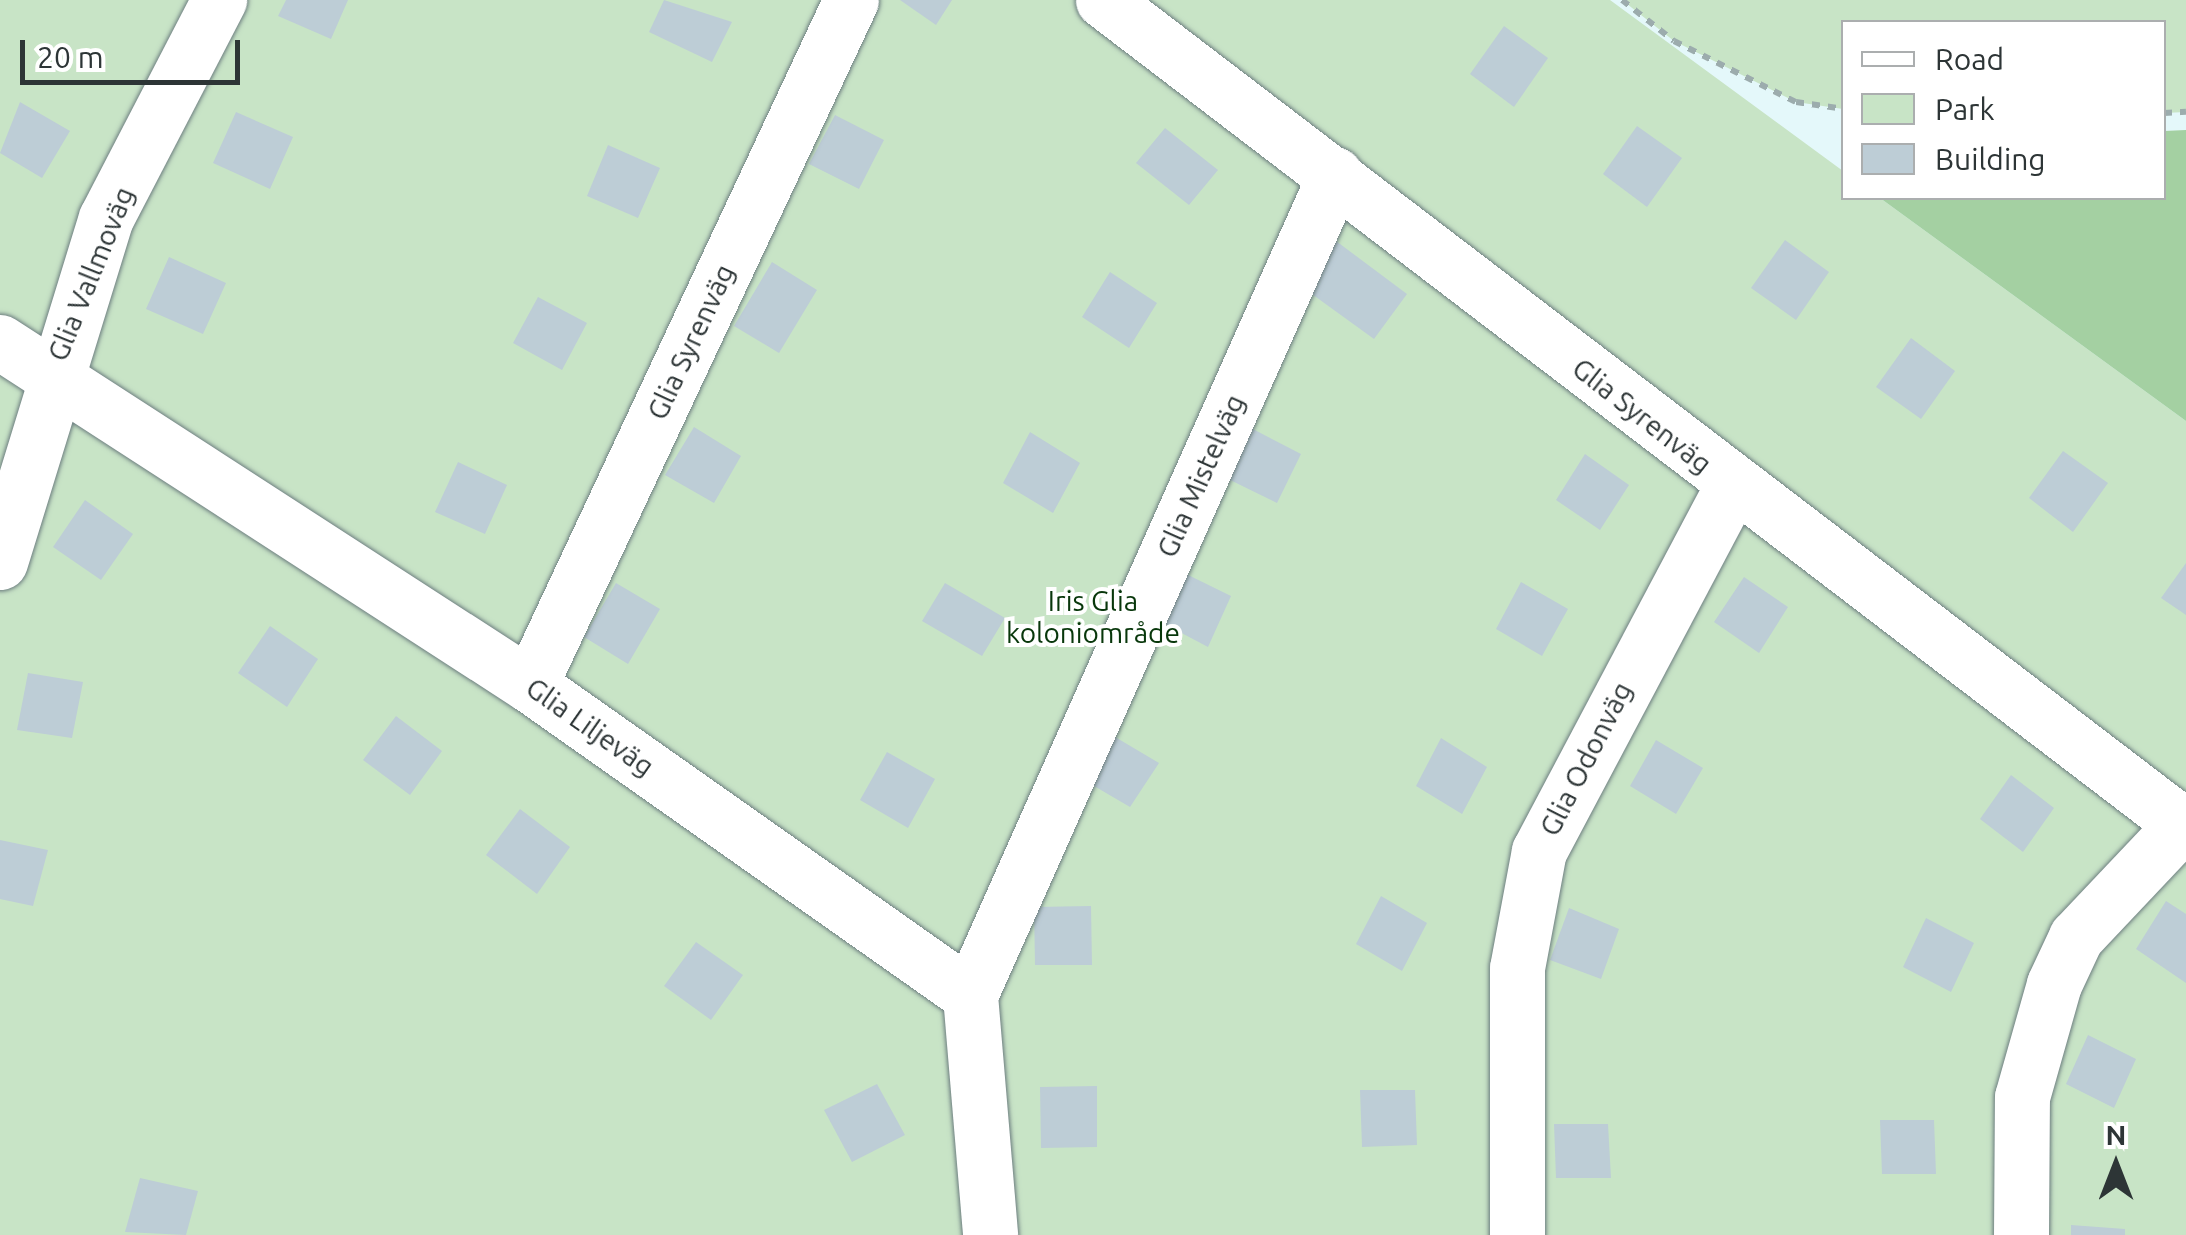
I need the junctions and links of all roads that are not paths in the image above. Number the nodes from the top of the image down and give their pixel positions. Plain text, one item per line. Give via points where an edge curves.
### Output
1 (219, 0) edge
2 (851, 0) edge
3 (1103, 0) edge
4 (1335, 175) junction
5 (0, 342) edge
6 (53, 369) junction
7 (1732, 486) junction
8 (0, 562) edge
9 (530, 684) junction
10 (2184, 825) edge
11 (970, 996) junction
12 (990, 1235) edge
13 (1518, 1235) edge
14 (2021, 1235) edge

1 - 6 street, Glia Vallmoväg via 106,218
2 - 9 street, Glia Syrenväg
3 - 4 street, Glia Syrenväg
4 - 7 street, Glia Syrenväg
4 - 11 street, Glia Mistelväg
5 - 6 street, Glia Liljeväg
6 - 8 street, Glia Vallmoväg
6 - 9 street, Glia Liljeväg
7 - 10 street, Glia Syrenväg
7 - 13 street, Glia Odonväg via 1539,851 1518,968
9 - 11 street, Glia Liljeväg
10 - 14 street via 2076,937 2054,984 2022,1097
11 - 12 street

